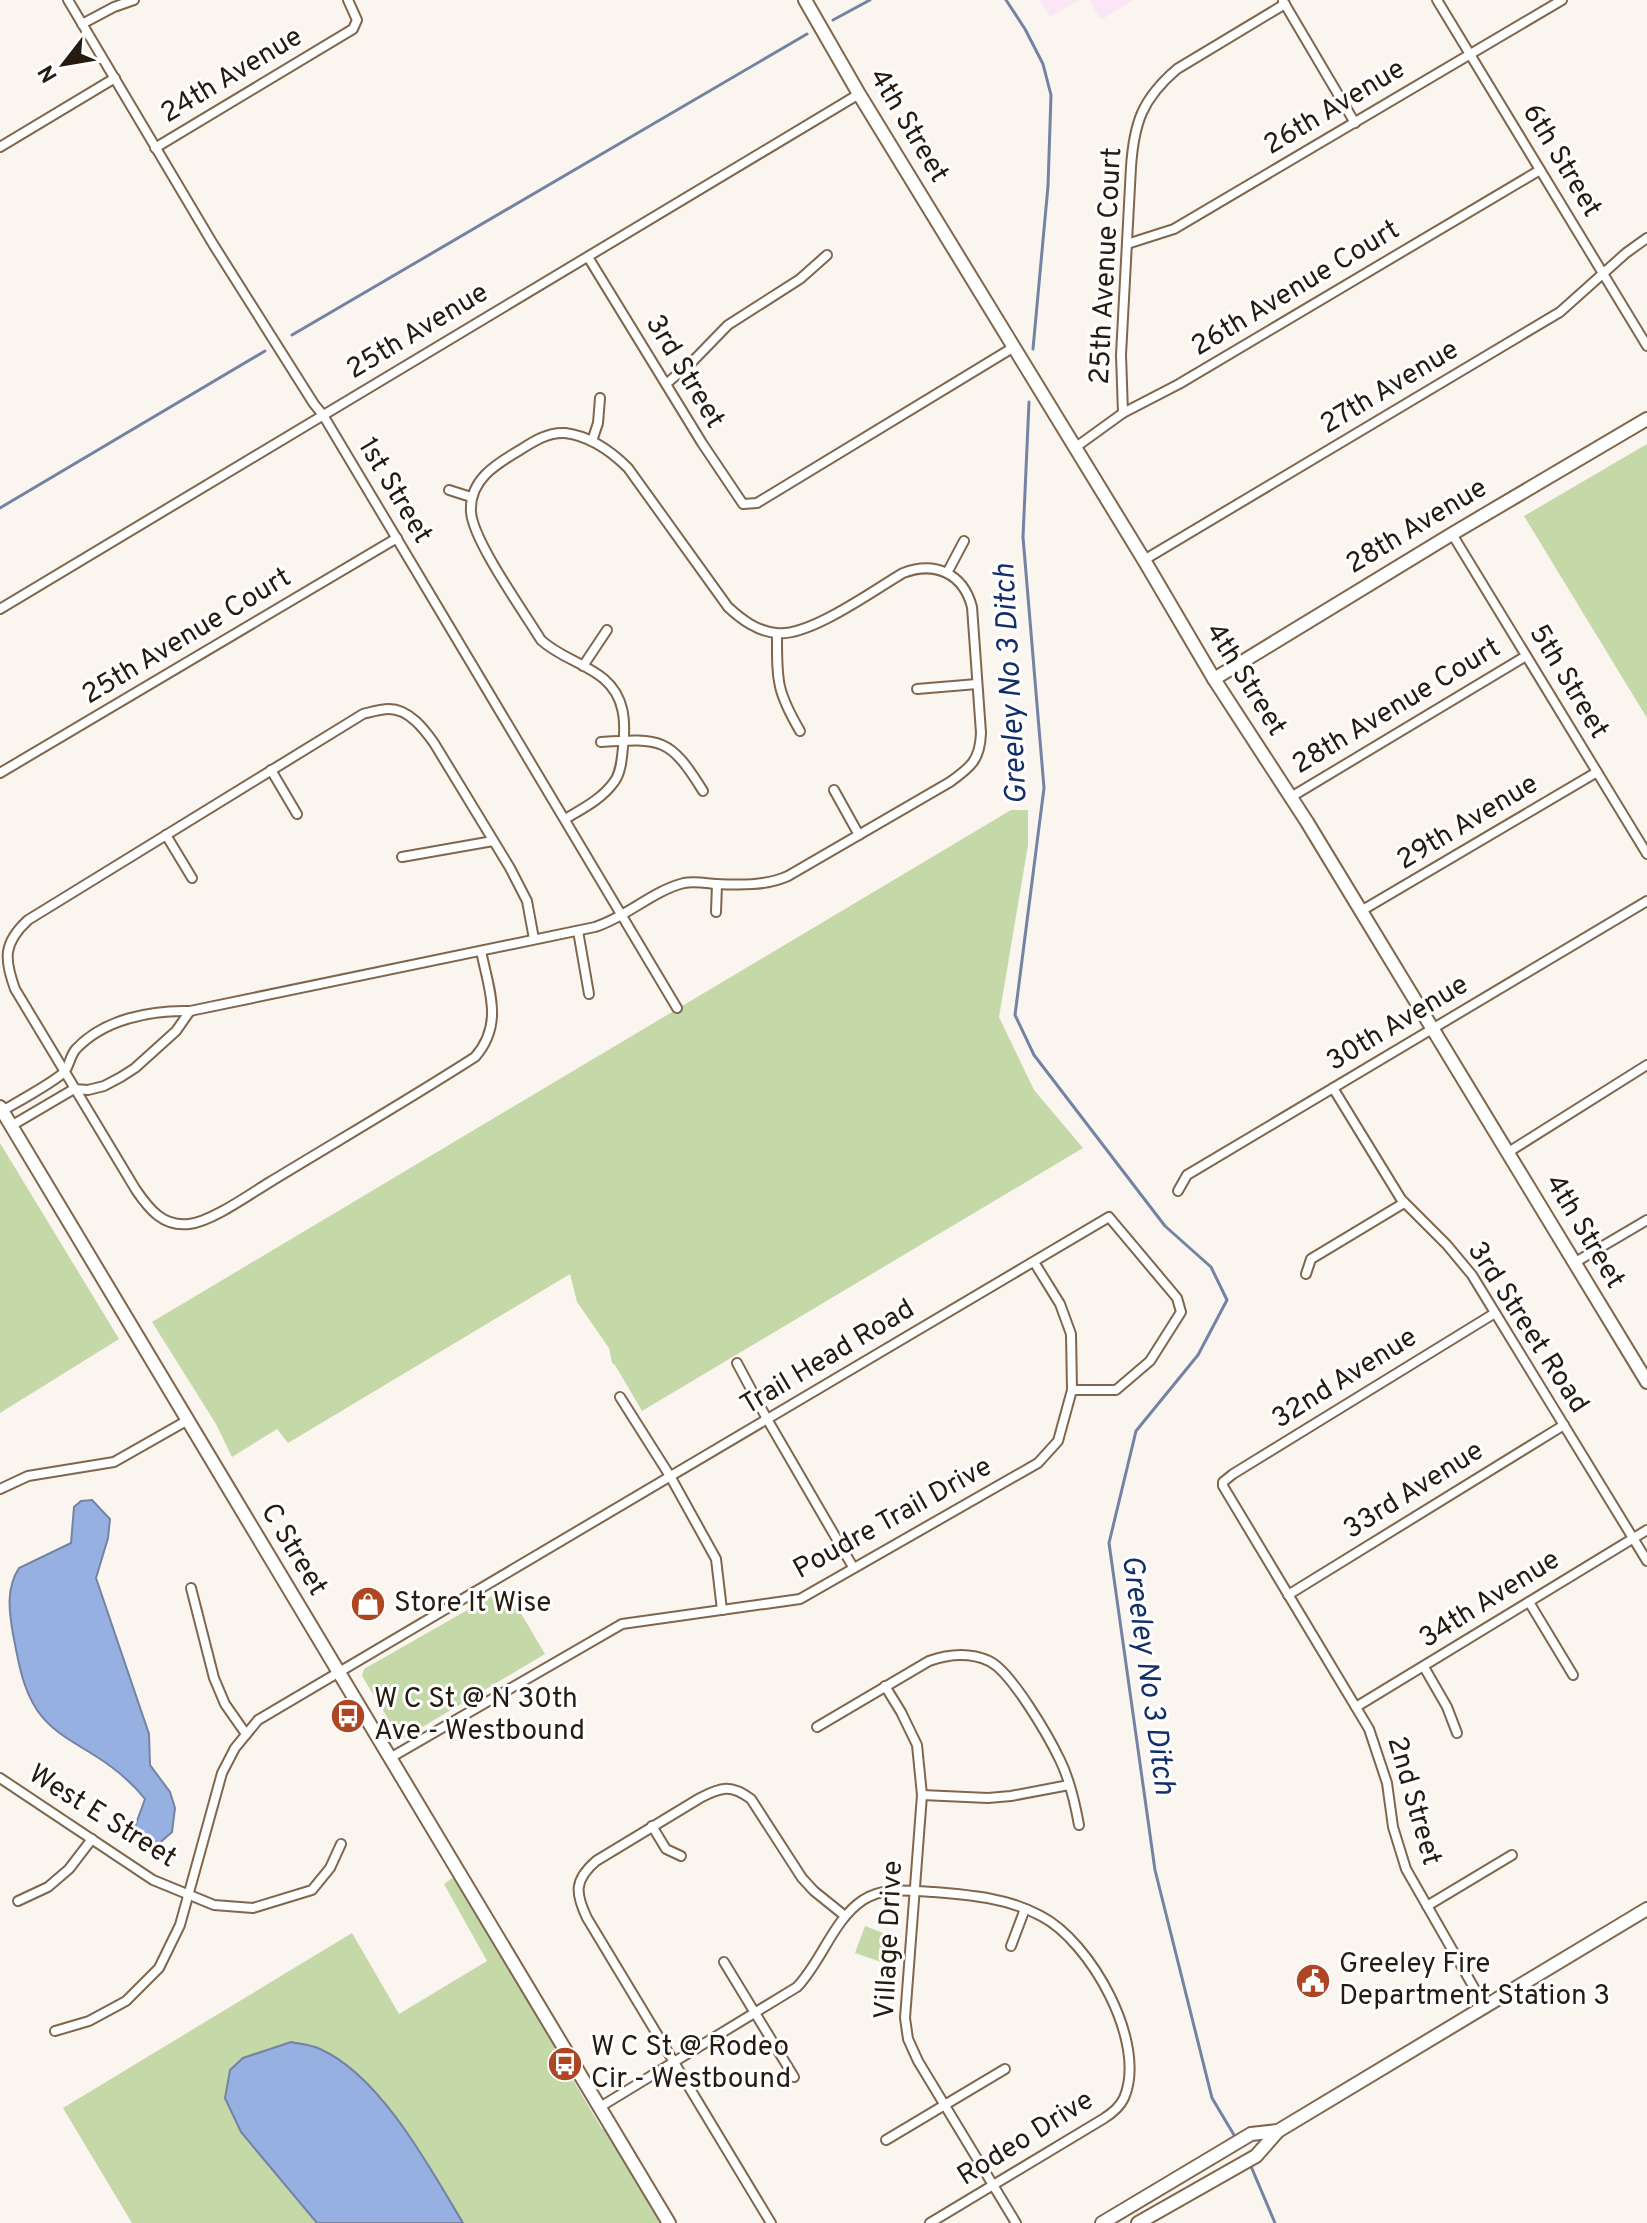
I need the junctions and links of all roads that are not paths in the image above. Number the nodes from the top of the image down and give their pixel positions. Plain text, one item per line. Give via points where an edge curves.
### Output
1 (68, 0) edge
2 (134, 0) edge
3 (805, 0) edge
4 (1437, 0) edge
5 (1562, 0) edge
6 (1284, 2) edge
7 (351, 4) edge
8 (82, 24) junction
9 (1469, 53) junction
10 (115, 78) junction
11 (859, 94) junction
12 (1355, 123) junction
13 (0, 147) edge
14 (155, 148) junction
15 (1540, 170) junction
16 (1647, 238) edge
17 (1127, 244) junction
18 (827, 255) dead end
19 (588, 257) junction
20 (1604, 274) junction
21 (1647, 346) edge
22 (1014, 347) junction
23 (666, 384) junction
24 (600, 398) dead end
25 (1123, 413) junction
26 (323, 415) junction
27 (1647, 419) edge
28 (592, 441) junction
29 (1076, 447) junction
30 (449, 490) dead end
31 (471, 497) junction
32 (1452, 534) junction
33 (397, 538) junction
34 (964, 541) dead end
35 (1144, 560) junction
36 (947, 573) junction
37 (0, 609) edge
38 (607, 630) dead end
39 (777, 634) junction
40 (1526, 656) junction
41 (583, 666) junction
42 (1214, 679) junction
43 (977, 684) junction
44 (917, 689) dead end
45 (800, 731) dead end
46 (624, 741) junction
47 (601, 742) dead end
48 (271, 770) junction
49 (1597, 772) junction
50 (0, 773) edge
51 (834, 790) dead end
52 (703, 791) dead end
53 (1291, 797) junction
54 (297, 814) dead end
55 (565, 819) junction
56 (166, 835) junction
57 (859, 835) junction
58 (493, 841) junction
59 (1647, 854) edge
60 (402, 857) dead end
61 (192, 878) dead end
62 (717, 884) junction
63 (1647, 901) edge
64 (1361, 911) junction
65 (716, 912) dead end
66 (622, 915) junction
67 (578, 931) junction
68 (534, 939) junction
69 (481, 951) junction
70 (589, 994) dead end
71 (677, 1008) dead end
72 (190, 1011) junction
73 (1432, 1029) junction
74 (1647, 1065) edge
75 (64, 1072) junction
76 (1333, 1088) junction
77 (74, 1089) junction
78 (1, 1109) edge
79 (11, 1126) junction
80 (1507, 1153) junction
81 (1178, 1191) dead end
82 (1404, 1203) junction
83 (1647, 1220) edge
84 (1034, 1262) junction
85 (1574, 1263) junction
86 (1306, 1274) dead end
87 (1495, 1313) junction
88 (737, 1363) dead end
89 (1646, 1378) edge
90 (1072, 1390) junction
91 (620, 1397) dead end
92 (767, 1419) junction
93 (188, 1420) junction
94 (1564, 1425) junction
95 (670, 1476) junction
96 (1223, 1486) joint
97 (0, 1489) edge
98 (1647, 1530) edge
99 (1633, 1538) junction
100 (1647, 1561) edge
101 (853, 1567) junction
102 (191, 1588) dead end
103 (1288, 1595) junction
104 (1529, 1602) junction
105 (722, 1610) junction
106 (1424, 1667) junction
107 (339, 1672) junction
108 (1573, 1675) dead end
109 (885, 1686) junction
110 (1356, 1707) junction
111 (817, 1727) dead end
112 (1457, 1733) dead end
113 (246, 1734) junction
114 (390, 1758) junction
115 (0, 1778) edge
116 (1069, 1785) junction
117 (922, 1795) junction
118 (1079, 1825) dead end
119 (652, 1826) junction
120 (92, 1839) junction
121 (341, 1844) dead end
122 (1512, 1855) dead end
123 (681, 1856) dead end
124 (915, 1891) junction
125 (190, 1895) junction
126 (18, 1901) dead end
127 (1427, 1906) junction
128 (1025, 1909) junction
129 (1647, 1909) edge
130 (845, 1916) junction
131 (1011, 1946) dead end
132 (724, 1962) dead end
133 (1485, 2007) junction
134 (756, 2013) junction
135 (55, 2031) dead end
136 (674, 2062) junction
137 (1005, 2069) dead end
138 (794, 2077) dead end
139 (945, 2104) junction
140 (600, 2107) junction
141 (1278, 2131) junction
142 (886, 2140) dead end
143 (993, 2185) junction
144 (669, 2223) edge
145 (771, 2223) edge
146 (930, 2223) edge
147 (1016, 2223) edge
148 (1102, 2223) edge
149 (1138, 2223) edge

1 - 8 street, 1st Street
2 - 8 street
3 - 11 street, 4th Street
4 - 9 street, 6th Street
5 - 9 street, 26th Avenue
6 - 12 street
6 - 17 street, 25th Avenue Court via 1177,69 1148,99 1133,141
7 - 14 street, 24th Avenue via 357,20 353,29
8 - 10 street, 1st Street
9 - 12 street, 26th Avenue
9 - 15 street, 6th Street
10 - 13 street
10 - 14 street, 1st Street
11 - 19 street, 25th Avenue
11 - 22 street, 4th Street
12 - 17 street, 26th Avenue via 1174,229
14 - 26 street, 1st Street
15 - 20 street, 6th Street
15 - 25 street, 26th Avenue Court
16 - 20 street, 27th Avenue
17 - 25 street, 25th Avenue Court
18 - 23 street via 800,279 728,325
19 - 23 street, 3rd Street
19 - 26 street, 25th Avenue
20 - 21 street, 6th Street
20 - 35 street, 27th Avenue via 1550,319
22 - 23 street, 3rd Street via 757,503 743,504 732,490
22 - 29 street, 4th Street
24 - 28 street
25 - 29 street, 26th Avenue Court
26 - 33 street, 1st Street
26 - 37 street, 25th Avenue
27 - 32 street, 28th Avenue
28 - 31 street via 565,433 542,436 492,466
28 - 39 street via 628,468 728,607 759,629
29 - 35 street, 4th Street
30 - 31 street
31 - 41 street via 478,538 541,640
32 - 40 street, 5th Street
32 - 42 street, 28th Avenue
33 - 50 street, 25th Avenue Court
33 - 55 street, 1st Street
34 - 36 street
35 - 42 street, 4th Street
36 - 39 street via 913,569 811,626
36 - 43 street via 963,586 972,607
38 - 41 street
39 - 45 street via 777,681
40 - 49 street, 5th Street
40 - 53 street, 28th Avenue Court
41 - 46 street via 618,696 626,724
42 - 53 street, 4th Street
43 - 44 street
43 - 57 street via 979,753 968,769
46 - 47 street
46 - 52 street via 663,744 683,760
46 - 55 street via 614,782
48 - 54 street
48 - 56 street
48 - 58 street via 363,714 392,709 421,725
49 - 59 street, 5th Street
49 - 64 street, 29th Avenue
51 - 57 street
53 - 64 street, 4th Street
55 - 66 street, 1st Street
56 - 61 street
56 - 75 street via 28,920 10,941 7,959 15,989
57 - 62 street via 777,881
58 - 60 street
58 - 68 street via 527,901
62 - 65 street
62 - 66 street via 672,887
63 - 73 street, 30th Avenue
64 - 73 street, 4th Street
66 - 67 street
66 - 71 street, 1st Street
67 - 68 street
67 - 70 street
68 - 69 street
69 - 72 street
69 - 77 street via 493,1026 475,1057 204,1221 181,1225 152,1213
72 - 75 street via 160,1011 116,1023 77,1049
72 - 77 street via 135,1068 104,1086
73 - 76 street, 30th Avenue
73 - 80 street, 4th Street
74 - 80 street
75 - 77 street
75 - 78 street
76 - 81 street, 30th Avenue via 1187,1175
76 - 82 street, 3rd Street Road
77 - 79 street
78 - 79 street, C Street
79 - 93 street, C Street
80 - 85 street, 4th Street
82 - 86 street via 1311,1259
82 - 87 street, 3rd Street Road via 1472,1275
83 - 85 street
84 - 90 street, Poudre Trail Drive via 1071,1334
84 - 90 street, Trail Head Road via 1109,1217 1180,1305 1181,1312 1150,1361 1116,1390
84 - 92 street, Trail Head Road
85 - 89 street, 4th Street
87 - 94 street, 3rd Street Road
87 - 96 street, 32nd Avenue via 1233,1474
88 - 92 street
90 - 101 street, Poudre Trail Drive via 1058,1441 1038,1463
91 - 95 street
92 - 95 street, Trail Head Road
92 - 101 street
93 - 97 street via 114,1462 28,1476
93 - 107 street, C Street
94 - 99 street, 3rd Street Road
94 - 103 street, 33rd Avenue
95 - 105 street via 716,1559
95 - 107 street, Trail Head Road
96 - 103 street, 2nd Street
98 - 99 street, 34th Avenue
99 - 100 street, 3rd Street Road
99 - 104 street, 34th Avenue
101 - 105 street, Poudre Trail Drive via 800,1599
102 - 113 street via 214,1678
103 - 110 street, 2nd Street
104 - 106 street, 34th Avenue
104 - 108 street
105 - 114 street, Poudre Trail Drive via 622,1624
106 - 110 street, 34th Avenue
106 - 112 street
107 - 113 street, Trail Head Road via 258,1720
107 - 114 street, C Street
109 - 111 street
109 - 116 street via 946,1655 966,1655 997,1666 1018,1689 1061,1761
109 - 117 street, Village Drive via 917,1745
110 - 127 street, 2nd Street via 1387,1783 1406,1869
113 - 125 street, Trail Head Road via 222,1773
114 - 140 street, C Street
115 - 120 street, West E Street
116 - 117 street via 988,1798
116 - 118 street
117 - 124 street, Village Drive
119 - 123 street via 666,1849
119 - 130 street via 715,1790 739,1790 760,1810 802,1878
119 - 136 street via 587,1869 579,1896
120 - 125 street, West E Street via 153,1880
120 - 126 street via 48,1887
121 - 125 street, West E Street via 312,1890 284,1900 253,1908 214,1905
122 - 127 street
124 - 128 street, Rodeo Drive via 969,1895
124 - 130 street, Rodeo Drive via 876,1893
124 - 139 street, Village Drive via 905,2018 908,2039
125 - 135 street, Trail Head Road via 159,1968 126,2001 89,2021
127 - 133 street, 2nd Street
128 - 131 street
128 - 143 street, Rodeo Drive via 1065,1932 1110,1995 1124,2028 1129,2074 1123,2101 1113,2112
129 - 133 street
130 - 134 street via 797,1987
132 - 134 street
133 - 141 street
134 - 136 street
134 - 138 street
136 - 140 street
136 - 145 street
137 - 139 street
139 - 142 street
139 - 143 street, Village Drive
140 - 144 street, C Street
141 - 148 street via 1251,2134
141 - 149 street via 1256,2156
143 - 146 street, Rodeo Drive
143 - 147 street, Village Drive

